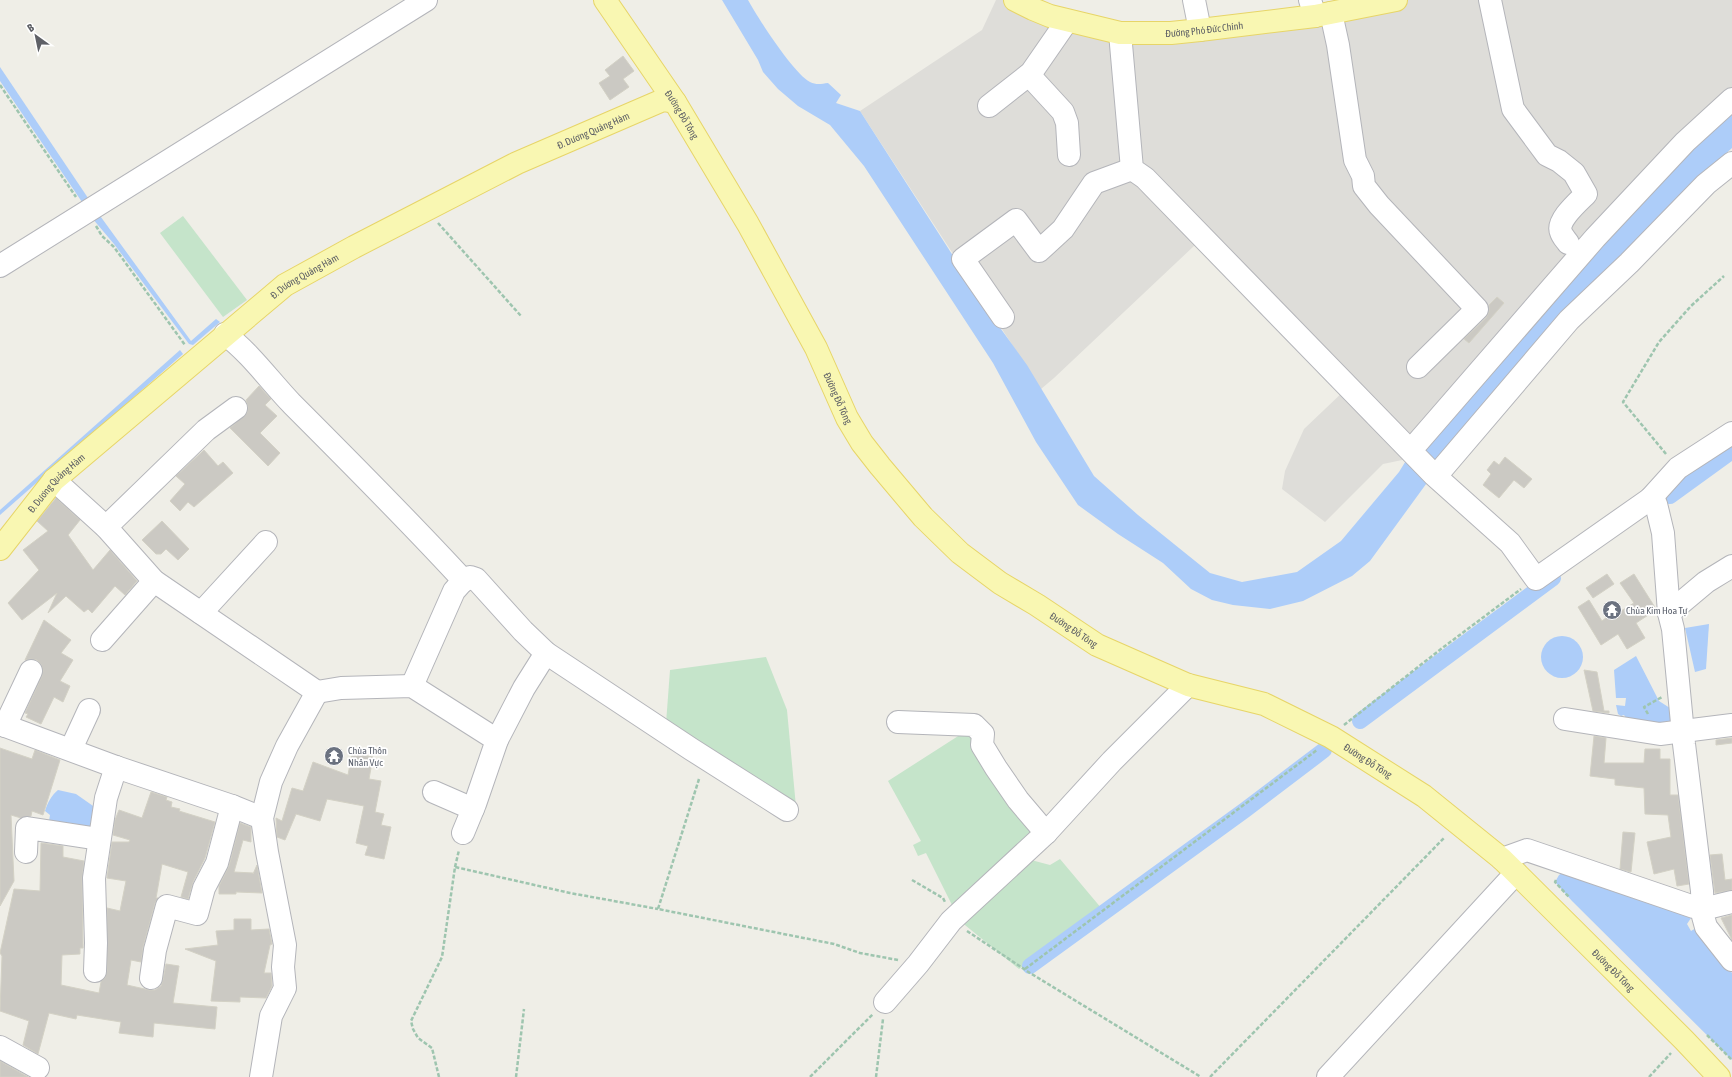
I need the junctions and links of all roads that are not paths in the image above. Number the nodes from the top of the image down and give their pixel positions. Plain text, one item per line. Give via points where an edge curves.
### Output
1 (426, 0) edge
2 (605, 0) edge
3 (1015, 0) edge
4 (1194, 0) edge
5 (1396, 0) edge
6 (1490, 0) edge
7 (1319, 10) edge
8 (1067, 21) junction
9 (1200, 30) junction
10 (1120, 33) junction
11 (1029, 74) junction
12 (1732, 99) edge
13 (675, 102) junction
14 (989, 106) dead end
15 (1068, 140) dead end
16 (1732, 163) edge
17 (1132, 168) junction
18 (1568, 243) dead end
19 (0, 266) edge
20 (1003, 317) dead end
21 (225, 334) junction
22 (1418, 367) dead end
23 (236, 408) dead end
24 (1732, 433) edge
25 (1416, 447) junction
26 (1435, 476) junction
27 (54, 480) junction
28 (1650, 500) junction
29 (106, 527) junction
30 (266, 542) dead end
31 (0, 549) edge
32 (1732, 566) edge
33 (464, 580) junction
34 (154, 581) junction
35 (201, 613) junction
36 (1670, 614) junction
37 (102, 640) dead end
38 (546, 653) junction
39 (31, 672) dead end
40 (1188, 685) junction
41 (412, 686) junction
42 (317, 692) junction
43 (89, 710) dead end
44 (1566, 719) dead end
45 (898, 722) dead end
46 (2, 725) edge
47 (1732, 725) edge
48 (1683, 731) junction
49 (496, 740) junction
50 (71, 749) junction
51 (116, 767) junction
52 (434, 792) dead end
53 (232, 806) junction
54 (473, 809) junction
55 (787, 810) dead end
56 (262, 818) junction
57 (1046, 833) junction
58 (463, 834) dead end
59 (99, 839) junction
60 (26, 852) dead end
61 (1509, 866) junction
62 (1732, 902) edge
63 (1702, 907) junction
64 (1732, 960) edge
65 (95, 971) dead end
66 (151, 978) dead end
67 (885, 1002) road end
68 (0, 1047) edge
69 (38, 1068) dead end
70 (261, 1077) edge
71 (1328, 1077) edge
72 (1719, 1077) edge

1 - 19 street
2 - 13 main road, Đường Đỗ Tông
3 - 8 main road, Đường Phó Đức Chính
4 - 9 street
5 - 7 main road, Đường Phó Đức Chính
6 - 18 street via 1514,109 1547,155 1559,160 1574,173 1586,194 1560,224 1560,232
7 - 9 main road, Đường Phó Đức Chính
7 - 22 street via 1338,45 1355,160 1363,176 1364,186 1477,309
8 - 10 main road, Đường Phó Đức Chính
8 - 11 street
9 - 10 main road, Đường Phó Đức Chính
10 - 17 street
11 - 14 street
11 - 15 street via 1064,112
12 - 25 street via 1685,142 1595,238
13 - 21 main road, Đ. Dương Quảng Hàm via 663,100 516,163 285,284
13 - 40 main road, Đường Đỗ Tông via 748,224 816,348 847,418 880,466 923,518 960,553 1000,583 1097,645
16 - 26 street via 1706,184 1629,264 1569,320
17 - 20 street via 1094,184 1063,229 1038,250 1016,220 963,259
17 - 25 street
21 - 27 main road, Đ. Dương Quảng Hàm
21 - 33 street via 238,344 278,390
23 - 29 street via 206,430
24 - 28 street via 1678,468
25 - 26 street
26 - 28 street via 1510,543 1529,584
27 - 29 street
27 - 31 main road, Đ. Dương Quảng Hàm
28 - 36 street via 1656,504 1663,533
29 - 34 street
30 - 35 street
32 - 36 street via 1706,582
33 - 38 street via 470,577 476,579
33 - 41 street via 454,591
34 - 35 street
34 - 37 street
35 - 42 street
36 - 48 street
38 - 49 street
38 - 55 street
39 - 46 street
40 - 57 street via 1112,761
40 - 61 main road, Đường Đỗ Tông via 1264,704 1331,737 1424,796
41 - 42 street via 341,688
41 - 49 street
42 - 56 street via 287,746 271,782
43 - 50 street
44 - 48 street via 1655,733
45 - 57 street via 974,725 985,728 982,744 1018,800
46 - 50 street
47 - 48 street
48 - 63 street
49 - 54 street
50 - 51 street
51 - 53 street
51 - 59 street via 106,798
52 - 54 street
53 - 56 street
53 - 66 street via 217,863 204,888 197,914 167,906 155,950
54 - 58 street
56 - 70 street via 285,945 285,988 271,1016
57 - 67 street via 951,920
59 - 60 street via 27,828
59 - 65 street via 94,878
61 - 63 street via 1527,850 1694,907
61 - 71 street
61 - 72 main road, Đường Đỗ Tông
62 - 63 street
63 - 64 street via 1706,928
68 - 69 street

